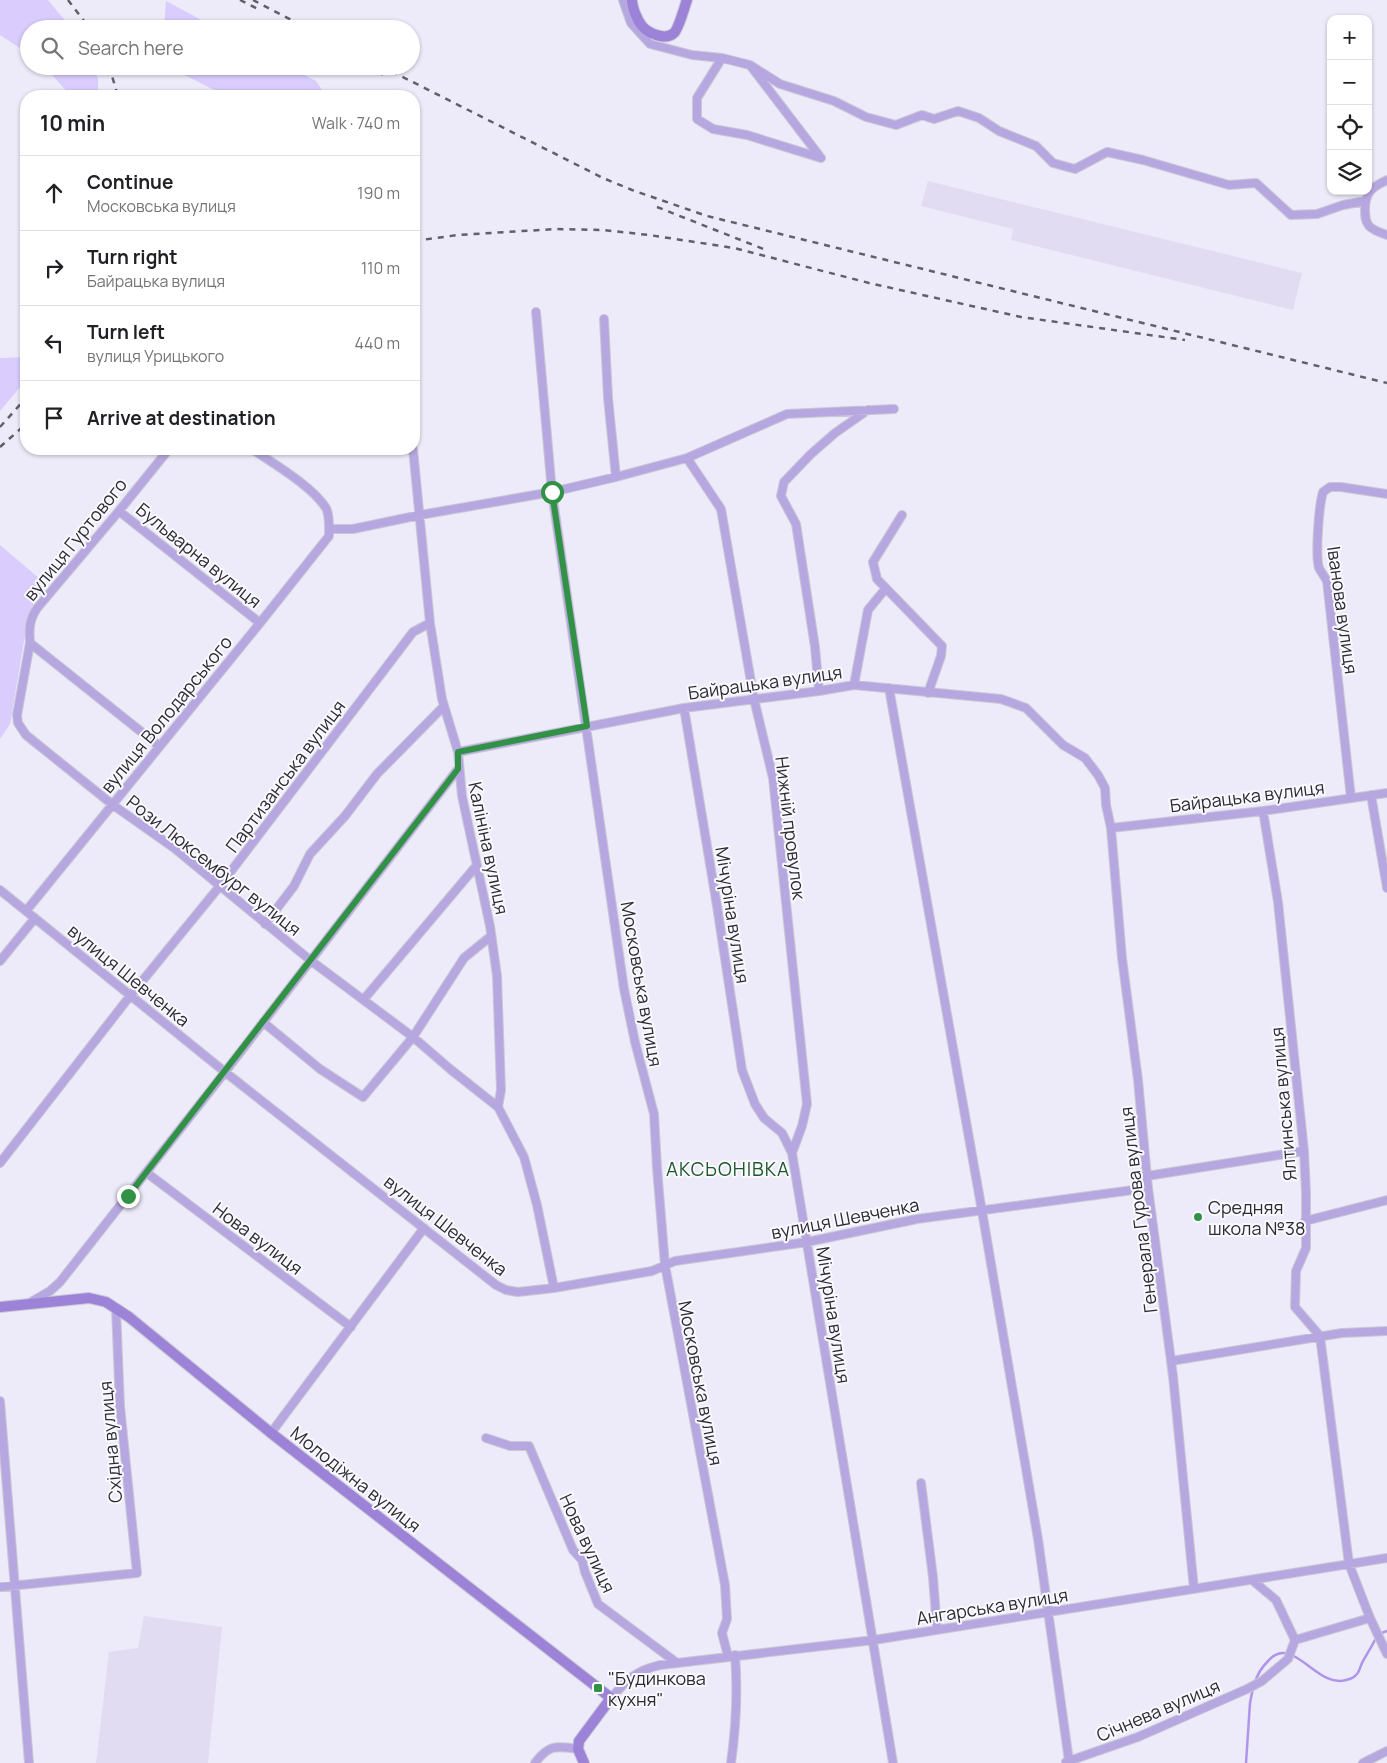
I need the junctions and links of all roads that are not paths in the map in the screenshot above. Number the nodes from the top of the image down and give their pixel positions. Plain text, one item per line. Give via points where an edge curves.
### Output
1 (622, 0) edge
2 (632, 0) edge
3 (687, 0) edge
4 (722, 58) junction
5 (750, 65) junction
6 (1387, 180) edge
7 (1365, 201) junction
8 (1387, 235) edge
9 (536, 312) dead end
10 (604, 319) dead end
11 (869, 409) junction
12 (894, 409) dead end
13 (164, 455) edge
14 (261, 455) edge
15 (415, 455) edge
16 (687, 458) junction
17 (616, 477) junction
18 (552, 492) junction
19 (1387, 494) edge
20 (119, 510) junction
21 (420, 515) junction
22 (902, 515) dead end
23 (329, 532) junction
24 (886, 588) junction
25 (430, 622) junction
26 (260, 623) junction
27 (30, 643) junction
28 (854, 685) junction
29 (889, 688) junction
30 (819, 691) junction
31 (928, 693) junction
32 (754, 699) junction
33 (444, 706) junction
34 (684, 708) junction
35 (587, 726) junction
36 (1063, 745) joint
37 (159, 746) junction
38 (458, 752) junction
39 (458, 769) junction
40 (1387, 793) edge
41 (1371, 795) junction
42 (1351, 798) junction
43 (112, 805) junction
44 (1263, 811) junction
45 (1111, 828) junction
46 (477, 865) junction
47 (219, 887) junction
48 (1387, 888) edge
49 (0, 890) edge
50 (26, 911) junction
51 (35, 918) junction
52 (265, 924) junction
53 (491, 936) junction
54 (310, 960) junction
55 (0, 961) edge
56 (130, 996) junction
57 (364, 999) junction
58 (263, 1022) junction
59 (413, 1037) junction
60 (225, 1072) junction
61 (498, 1107) junction
62 (1304, 1151) junction
63 (792, 1153) junction
64 (0, 1163) edge
65 (146, 1172) junction
66 (1147, 1176) junction
67 (1148, 1188) junction
68 (1387, 1200) edge
69 (982, 1210) junction
70 (1305, 1221) junction
71 (424, 1228) junction
72 (807, 1242) junction
73 (665, 1266) junction
74 (554, 1288) junction
75 (28, 1305) junction
76 (0, 1307) edge
77 (116, 1309) junction
78 (351, 1327) junction
79 (1387, 1331) edge
80 (1320, 1336) junction
81 (1171, 1361) junction
82 (0, 1401) edge
83 (271, 1433) junction
84 (486, 1438) dead end
85 (921, 1483) dead end
86 (1387, 1558) edge
87 (1349, 1564) junction
88 (1252, 1580) junction
89 (15, 1586) junction
90 (0, 1588) edge
91 (1194, 1589) junction
92 (1047, 1613) junction
93 (1370, 1618) junction
94 (936, 1629) junction
95 (874, 1640) junction
96 (1294, 1643) junction
97 (1387, 1654) edge
98 (732, 1656) junction
99 (677, 1663) junction
100 (611, 1698) junction
101 (578, 1749) junction
102 (1387, 1751) edge
103 (1066, 1762) edge
104 (29, 1763) edge
105 (535, 1763) edge
106 (584, 1763) edge
107 (731, 1763) edge
108 (893, 1763) edge
109 (1363, 1763) edge

1 - 4 street via 631,23 650,44 692,55
2 - 3 street via 642,25 652,33 668,36 674,32
4 - 5 street
4 - 5 street via 697,98 697,119 713,129 747,135 821,158
5 - 7 street via 780,84 896,125 922,115 934,119 958,111 1036,146 1053,163 1075,169 1108,152 1229,185 1256,183 1291,215 1317,214
6 - 7 street via 1369,191
7 - 8 street via 1365,220 1370,227
9 - 18 street, Московська вулиця
10 - 17 street
11 - 12 street
11 - 16 street via 787,414
11 - 30 street via 811,454 784,482 781,496 796,524
13 - 20 street, вулиця Гуртового
14 - 23 street via 297,480 327,509
15 - 21 street, Калініна вулиця
16 - 17 street
16 - 32 street, Нижній провулок via 721,509
17 - 18 street
18 - 21 street
18 - 35 street, Московська вулиця
19 - 42 street, Іванова вулиця via 1330,487 1323,492 1320,503 1319,568 1327,581
20 - 26 street, Бульварна вулиця
20 - 27 street, вулиця Гуртового via 33,613
21 - 23 street
21 - 25 street, Калініна вулиця
22 - 24 street via 873,562 877,579
23 - 26 street, вулиця Володарського
24 - 28 street via 868,610
24 - 31 street via 942,646
25 - 33 street, Калініна вулиця
25 - 47 street, Партизанська вулиця via 413,632
26 - 37 street, вулиця Володарського
27 - 37 street
27 - 43 street, Рози Люксембург вулиця via 18,723 26,735
28 - 29 street, Байрацька вулиця
28 - 30 street, Байрацька вулиця
29 - 31 street, Байрацька вулиця
29 - 69 street
30 - 32 street, Байрацька вулиця
31 - 36 street, Байрацька вулиця via 1002,699 1026,708
32 - 34 street, Байрацька вулиця
32 - 63 street, Нижній провулок via 773,778 807,1104
33 - 38 street, Калініна вулиця
33 - 52 street via 377,774 310,854 294,886
34 - 35 street, Байрацька вулиця
34 - 63 street, Мічуріна вулиця via 742,1070 755,1104 764,1118 782,1133
35 - 38 street, Байрацька вулиця
35 - 73 street, Московська вулиця via 624,989 634,1042 654,1114
36 - 45 street, Генерала Гурова вулиця via 1086,758 1106,788
37 - 43 street, вулиця Володарського
38 - 39 street, Калініна вулиця
39 - 46 street, Калініна вулиця
39 - 54 street
40 - 41 street, Байрацька вулиця
41 - 42 street, Байрацька вулиця
41 - 48 street
42 - 44 street, Байрацька вулиця
43 - 47 street, Рози Люксембург вулиця via 174,848
43 - 50 street, вулиця Володарського
44 - 45 street, Байрацька вулиця
44 - 62 street, Ялтинська вулиця via 1278,902
45 - 66 street, Генерала Гурова вулиця
46 - 53 street, Калініна вулиця
46 - 57 street
47 - 52 street, Рози Люксембург вулиця
47 - 56 street, Партизанська вулиця
49 - 50 street, вулиця Шевченка
50 - 51 street, вулиця Шевченка
51 - 55 street
51 - 56 street, вулиця Шевченка
52 - 54 street, Рози Люксембург вулиця
53 - 59 street via 464,958
53 - 61 street, Калініна вулиця via 499,1022 501,1090
54 - 57 street, Рози Люксембург вулиця
54 - 58 street
56 - 60 street, вулиця Шевченка
56 - 64 street, Партизанська вулиця
57 - 59 street, Рози Люксембург вулиця
58 - 59 street via 320,1069 363,1097
58 - 60 street
59 - 61 street, Рози Люксембург вулиця
60 - 65 street
60 - 71 street, вулиця Шевченка
61 - 74 street, Рози Люксембург вулиця via 524,1157
62 - 66 street
62 - 70 street, Ялтинська вулиця
63 - 72 street, Мічуріна вулиця
65 - 75 street via 60,1282
65 - 78 street, Нова вулиця
66 - 67 street, Генерала Гурова вулиця
67 - 69 street, вулиця Шевченка
67 - 81 street, Генерала Гурова вулиця
68 - 70 street
69 - 72 street, вулиця Шевченка via 917,1219
69 - 92 street via 1038,1539
70 - 80 street, Ялтинська вулиця via 1306,1248 1296,1271 1295,1308
71 - 74 street, вулиця Шевченка via 506,1290
71 - 78 street
72 - 73 street, вулиця Шевченка via 676,1261
72 - 95 street, Мічуріна вулиця
73 - 74 street, вулиця Шевченка
73 - 98 street, Московська вулиця via 725,1585 727,1619 722,1633
75 - 76 street, Молодіжна вулиця
75 - 77 street, Молодіжна вулиця via 89,1298 106,1302
77 - 83 street, Молодіжна вулиця
77 - 89 street, Східна вулиця via 120,1406 136,1573
78 - 83 street
79 - 80 street
80 - 81 street
80 - 87 street
81 - 91 street, Генерала Гурова вулиця
82 - 89 street
83 - 100 street, Молодіжна вулиця
84 - 99 street, Нова вулиця via 510,1446 529,1446 573,1550 582,1560 598,1604
85 - 94 street
86 - 87 street, Ангарська вулиця
87 - 88 street, Ангарська вулиця
87 - 93 street
88 - 91 street, Ангарська вулиця
88 - 96 street via 1276,1600
89 - 90 street
89 - 104 street
91 - 92 street, Ангарська вулиця
92 - 94 street, Ангарська вулиця
92 - 103 street
93 - 96 street
93 - 97 street
94 - 95 street, Ангарська вулиця
95 - 98 street, Ангарська вулиця
95 - 108 street, Мічуріна вулиця
96 - 103 street, Січнева вулиця via 1288,1659 1247,1689 1138,1738
98 - 99 street, Ангарська вулиця
98 - 107 street, Московська вулиця via 736,1726
99 - 100 street, Ангарська вулиця via 644,1669 628,1678
100 - 101 street via 583,1734
101 - 105 street via 554,1747 544,1751
101 - 106 street
102 - 109 street

